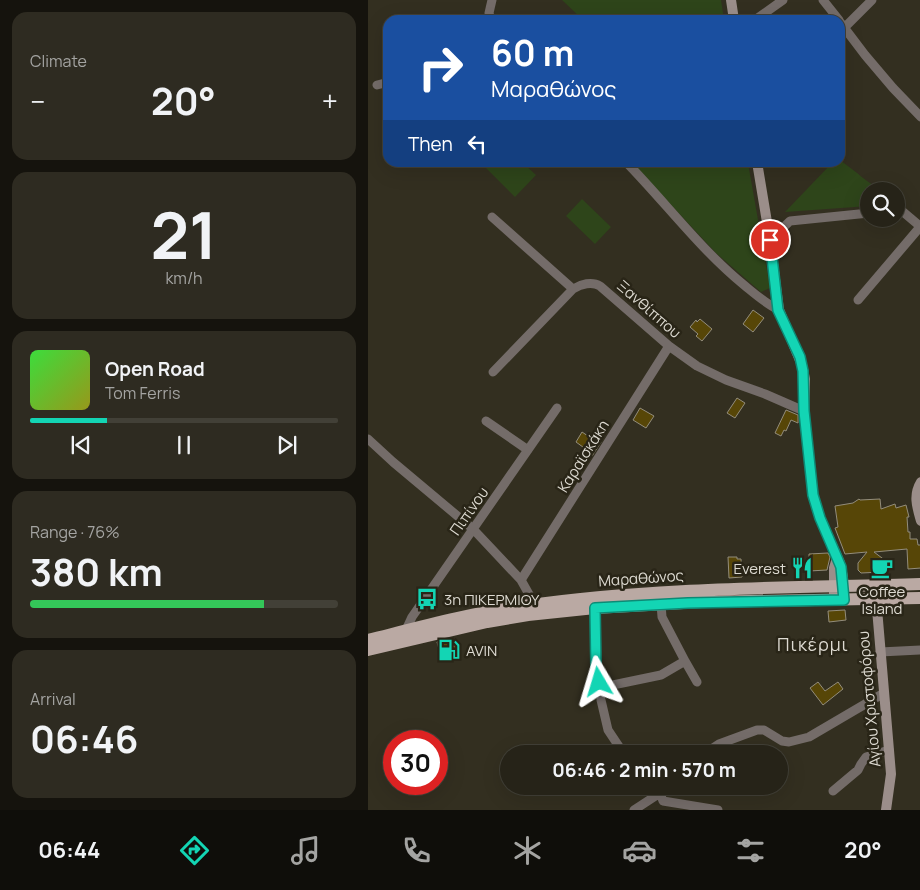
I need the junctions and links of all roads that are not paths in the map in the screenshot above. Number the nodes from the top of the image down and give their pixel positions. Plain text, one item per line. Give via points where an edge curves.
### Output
1 (492, 0) edge
2 (731, 0) edge
3 (783, 0) edge
4 (823, 0) edge
5 (872, 0) edge
6 (490, 15) edge
7 (733, 15) edge
8 (762, 15) edge
9 (835, 15) edge
10 (845, 20) edge
11 (845, 28) edge
12 (383, 84) edge
13 (378, 85) dead end
14 (920, 116) edge
15 (631, 167) edge
16 (758, 167) edge
17 (905, 213) edge
18 (860, 214) edge
19 (492, 217) dead end
20 (920, 227) edge
21 (770, 240) junction
22 (573, 289) junction
23 (858, 300) dead end
24 (778, 310) junction
25 (669, 346) junction
26 (493, 372) dead end
27 (557, 408) dead end
28 (804, 411) junction
29 (486, 421) dead end
30 (368, 439) edge
31 (528, 450) junction
32 (920, 482) edge
33 (920, 521) edge
34 (473, 529) junction
35 (521, 580) junction
36 (920, 584) edge
37 (875, 585) junction
38 (838, 586) junction
39 (920, 598) edge
40 (876, 600) junction
41 (839, 601) junction
42 (535, 604) junction
43 (661, 604) junction
44 (595, 608) junction
45 (406, 630) junction
46 (368, 640) edge
47 (368, 650) edge
48 (920, 650) edge
49 (880, 652) junction
50 (685, 661) junction
51 (697, 682) dead end
52 (884, 693) junction
53 (601, 700) dead end
54 (618, 745) edge
55 (718, 745) edge
56 (889, 750) junction
57 (833, 791) dead end
58 (657, 795) joint
59 (634, 810) edge
60 (718, 810) edge
61 (886, 810) edge

1 - 6 street
2 - 7 street
3 - 8 street
4 - 9 street
5 - 10 street
11 - 14 street
12 - 13 street
15 - 24 street via 714,259
16 - 21 street
17 - 20 street
18 - 21 street via 790,220
19 - 22 street
20 - 23 street
21 - 24 street
22 - 25 street, Ξανθίππου via 597,284
22 - 26 street
24 - 28 street via 800,357 805,379
25 - 28 street, Ξανθίππου via 707,371
25 - 35 street, Καραϊσκάκη
27 - 31 street, Πιπίνου
28 - 38 street via 814,499 837,558 834,568
29 - 31 street
30 - 34 street
31 - 34 street, Πιπίνου
32 - 33 street via 916,493
34 - 35 street
34 - 45 street, Πιπίνου
35 - 42 street
36 - 37 main road, Μαραθώνος
37 - 38 main road, Μαραθώνος
37 - 40 street, Αγίου Χριστοφόρου
38 - 41 street
38 - 42 main road, Μαραθώνος via 701,590
39 - 40 main road, Μαραθώνος
40 - 41 main road, Μαραθώνος
40 - 49 street, Αγίου Χριστοφόρου
41 - 43 main road, Μαραθώνος
42 - 45 main road, Μαραθώνος
43 - 44 main road, Μαραθώνος
43 - 50 street via 662,617
44 - 47 main road, Μαραθώνος via 495,621
44 - 50 street via 599,682 608,686 661,675
45 - 46 main road, Μαραθώνος
48 - 49 street
49 - 52 street, Αγίου Χριστοφόρου
50 - 51 street
52 - 55 street via 808,737 789,742 757,730
52 - 56 street, Αγίου Χριστοφόρου
53 - 54 street via 608,730
56 - 57 street via 866,757 858,770
56 - 61 street, Αγίου Χριστοφόρου via 891,774
58 - 59 street
58 - 60 street via 663,801

